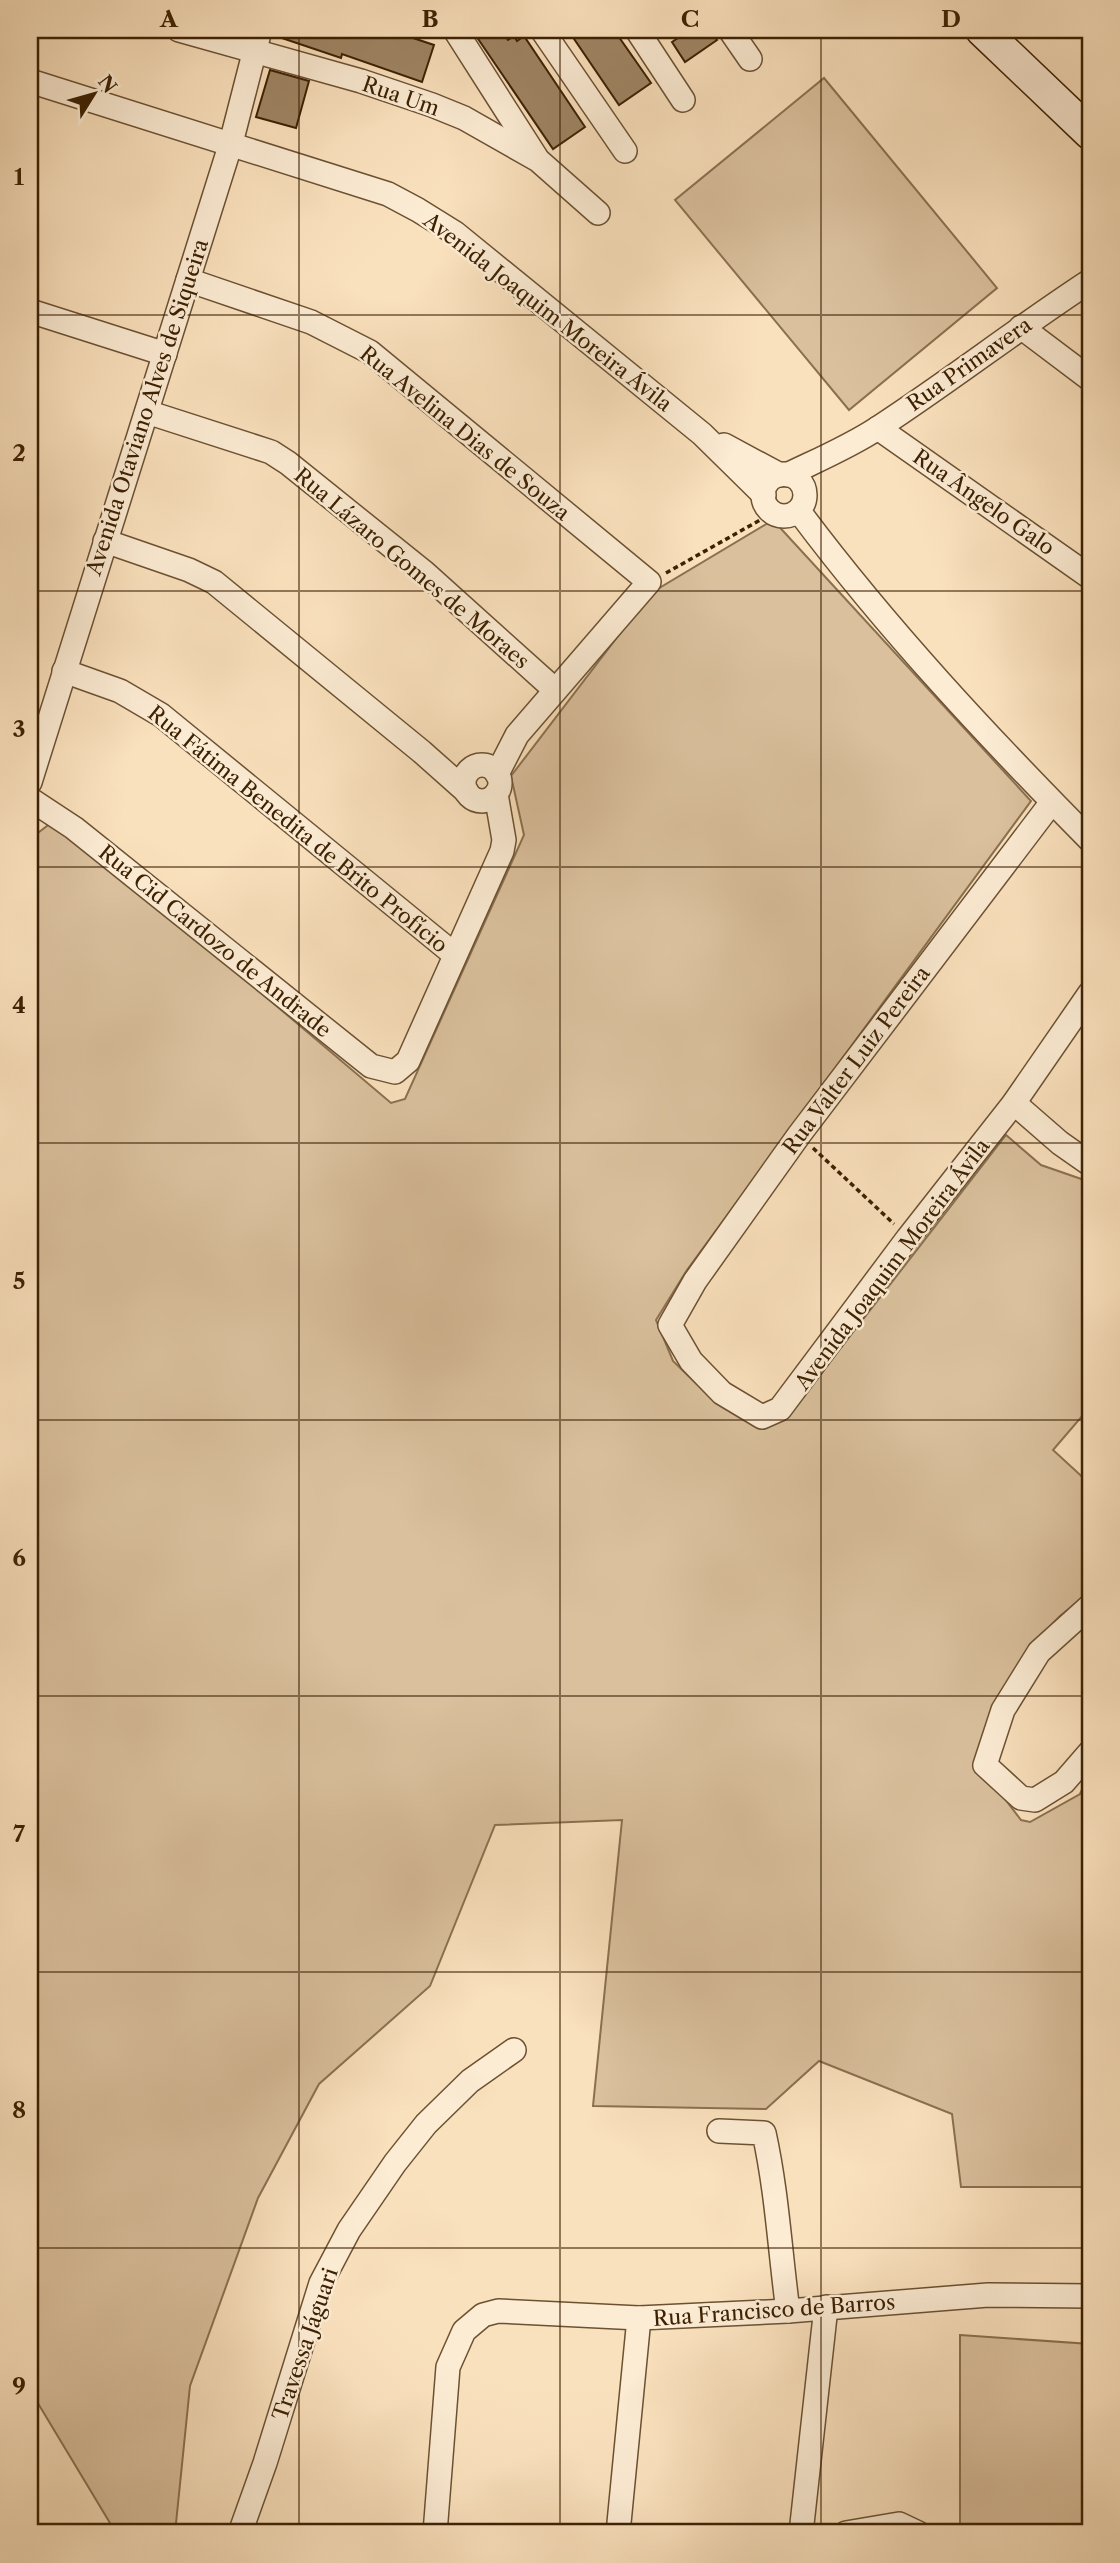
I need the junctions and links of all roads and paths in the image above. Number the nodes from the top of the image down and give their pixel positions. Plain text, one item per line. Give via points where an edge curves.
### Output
1 (179, 30) edge
2 (455, 30) edge
3 (542, 30) edge
4 (637, 30) edge
5 (730, 30) edge
6 (982, 30) edge
7 (257, 41) edge
8 (750, 59) dead end
9 (30, 81) edge
10 (683, 100) dead end
11 (1090, 133) edge
12 (231, 143) junction
13 (625, 151) dead end
14 (538, 160) junction
15 (598, 213) dead end
16 (188, 280) junction
17 (1090, 281) edge
18 (30, 312) edge
19 (1021, 327) junction
20 (165, 354) junction
21 (1090, 379) edge
22 (148, 412) junction
23 (878, 428) junction
24 (702, 434) junction
25 (847, 446) junction
26 (783, 475) junction
27 (784, 504) junction
28 (105, 541) junction
29 (1090, 577) edge
30 (649, 582) junction
31 (64, 671) junction
32 (554, 689) junction
33 (30, 782) edge
34 (482, 783) junction
35 (30, 799) edge
36 (1052, 802) junction
37 (1090, 840) edge
38 (455, 956) junction
39 (1090, 993) edge
40 (1014, 1103) junction
41 (799, 1135) junction
42 (1090, 1164) edge
43 (908, 1238) junction
44 (670, 1325) joint
45 (1090, 1606) edge
46 (1090, 1752) edge
47 (514, 2050) dead end
48 (719, 2131) dead end
49 (1090, 2296) edge
50 (826, 2307) junction
51 (788, 2311) junction
52 (639, 2318) junction
53 (240, 2533) edge
54 (435, 2533) edge
55 (618, 2533) edge
56 (801, 2533) edge
57 (846, 2533) edge
58 (918, 2533) edge

1 - 7 street, Rua Um
2 - 14 street
3 - 13 street
4 - 10 street
5 - 8 street
6 - 11 street
7 - 12 street, Avenida Otaviano Alves de Siqueira
7 - 14 street, Rua Um via 432,105
9 - 12 street, Avenida Joaquim Moreira Ávila
12 - 16 street, Avenida Otaviano Alves de Siqueira
12 - 24 street, Avenida Joaquim Moreira Ávila via 388,194 418,210 455,233
14 - 15 street, Rua Um
16 - 20 street, Avenida Otaviano Alves de Siqueira
16 - 30 street, Rua Avelina Dias de Souza via 311,322 370,352
17 - 19 street, Rua Primavera
18 - 20 street
19 - 21 street
19 - 23 street, Rua Primavera
20 - 22 street, Avenida Otaviano Alves de Siqueira
22 - 28 street, Avenida Otaviano Alves de Siqueira
22 - 32 street, Rua Lázaro Gomes de Moraes via 271,452 288,463 425,573
23 - 25 street, Rua Primavera
23 - 29 street, Rua Ângelo Galo
24 - 26 street, Avenida Joaquim Moreira Ávila
24 - 27 street, Avenida Joaquim Moreira Ávila
25 - 26 street, Rua Primavera
25 - 27 street, Rua Primavera
26 - 27 street via 768,483
26 - 27 street via 800,481
27 - 30 path
27 - 36 street, Avenida Joaquim Moreira Ávila via 801,514 1003,753
28 - 31 street, Avenida Otaviano Alves de Siqueira
28 - 34 street via 214,582 422,752
30 - 32 street
31 - 33 street, Avenida Otaviano Alves de Siqueira
31 - 38 street, Rua Fátima Benedita de Brito Profício via 120,691 161,715
32 - 34 street
34 - 38 street via 500,825 502,851
35 - 38 street, Rua Cid Cardozo de Andrade via 74,828 371,1066 386,1072 401,1069 408,1060
36 - 37 street, Avenida Joaquim Moreira Ávila
36 - 41 street, Rua Valter Luiz Pereira
39 - 40 street, Avenida Joaquim Moreira Ávila
40 - 42 street
40 - 43 street, Avenida Joaquim Moreira Ávila
41 - 43 path
41 - 44 street, Rua Valter Luiz Pereira via 695,1281
43 - 44 street, Avenida Joaquim Moreira Ávila via 797,1389 780,1409 762,1417 722,1393 691,1361
45 - 46 street via 1039,1652 1003,1710 985,1765 1021,1798 1035,1800 1064,1782
47 - 53 street, Travessa Jáguari via 470,2081 426,2124 349,2230 321,2283
48 - 51 street via 764,2133
49 - 50 street, Rua Francisco de Barros via 988,2295
50 - 51 street, Rua Francisco de Barros
50 - 56 street
51 - 52 street, Rua Francisco de Barros
52 - 54 street, Rua Francisco de Barros via 498,2311 483,2315 464,2331 448,2367
52 - 55 street
57 - 58 street via 899,2524

